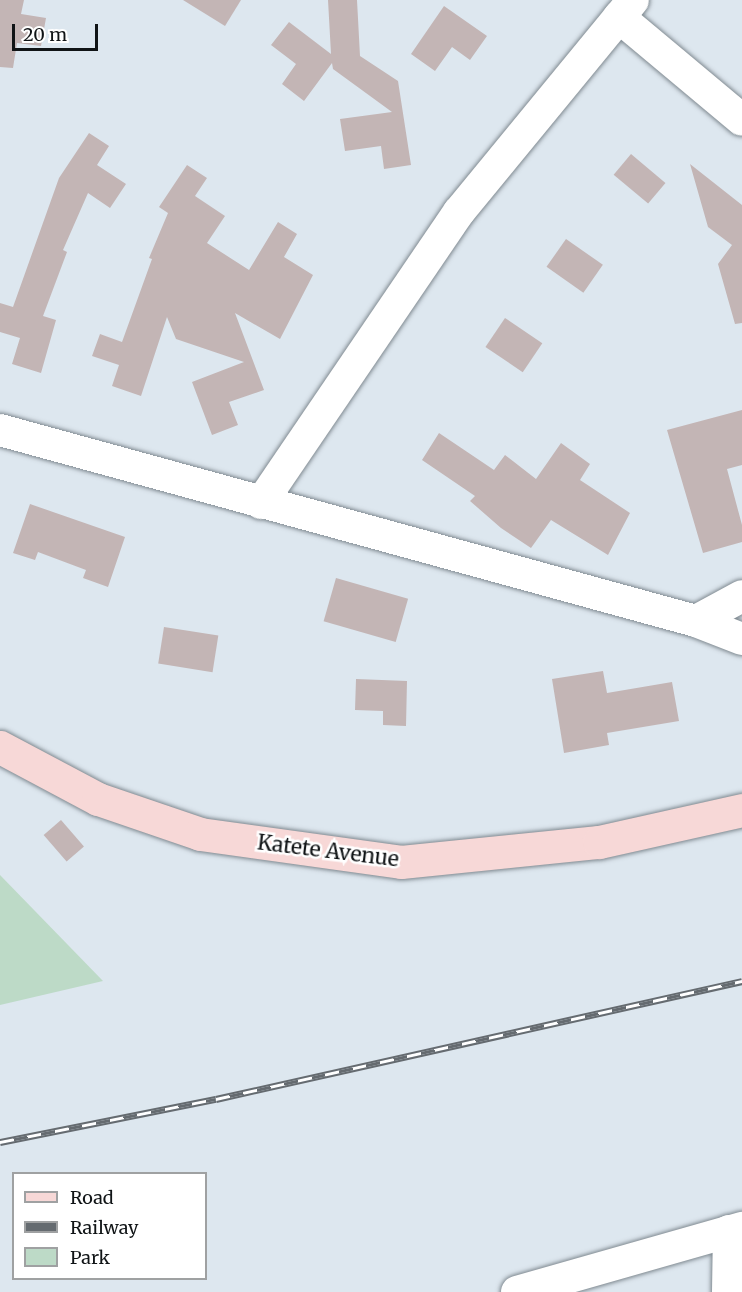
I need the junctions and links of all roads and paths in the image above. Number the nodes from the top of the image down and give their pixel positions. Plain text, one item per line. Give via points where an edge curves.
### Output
1 (626, 9) edge
2 (742, 120) edge
3 (0, 430) edge
4 (261, 503) junction
5 (742, 596) edge
6 (696, 621) junction
7 (742, 639) edge
8 (0, 747) edge
9 (742, 810) edge
10 (735, 1230) edge
11 (517, 1292) edge
12 (728, 1292) edge

1 - 2 street
1 - 4 street via 459,212
3 - 4 street
4 - 6 street
5 - 6 street
6 - 7 street
8 - 9 street, Katete Avenue via 98,799 200,834 401,862 599,842
10 - 11 street
10 - 12 street

